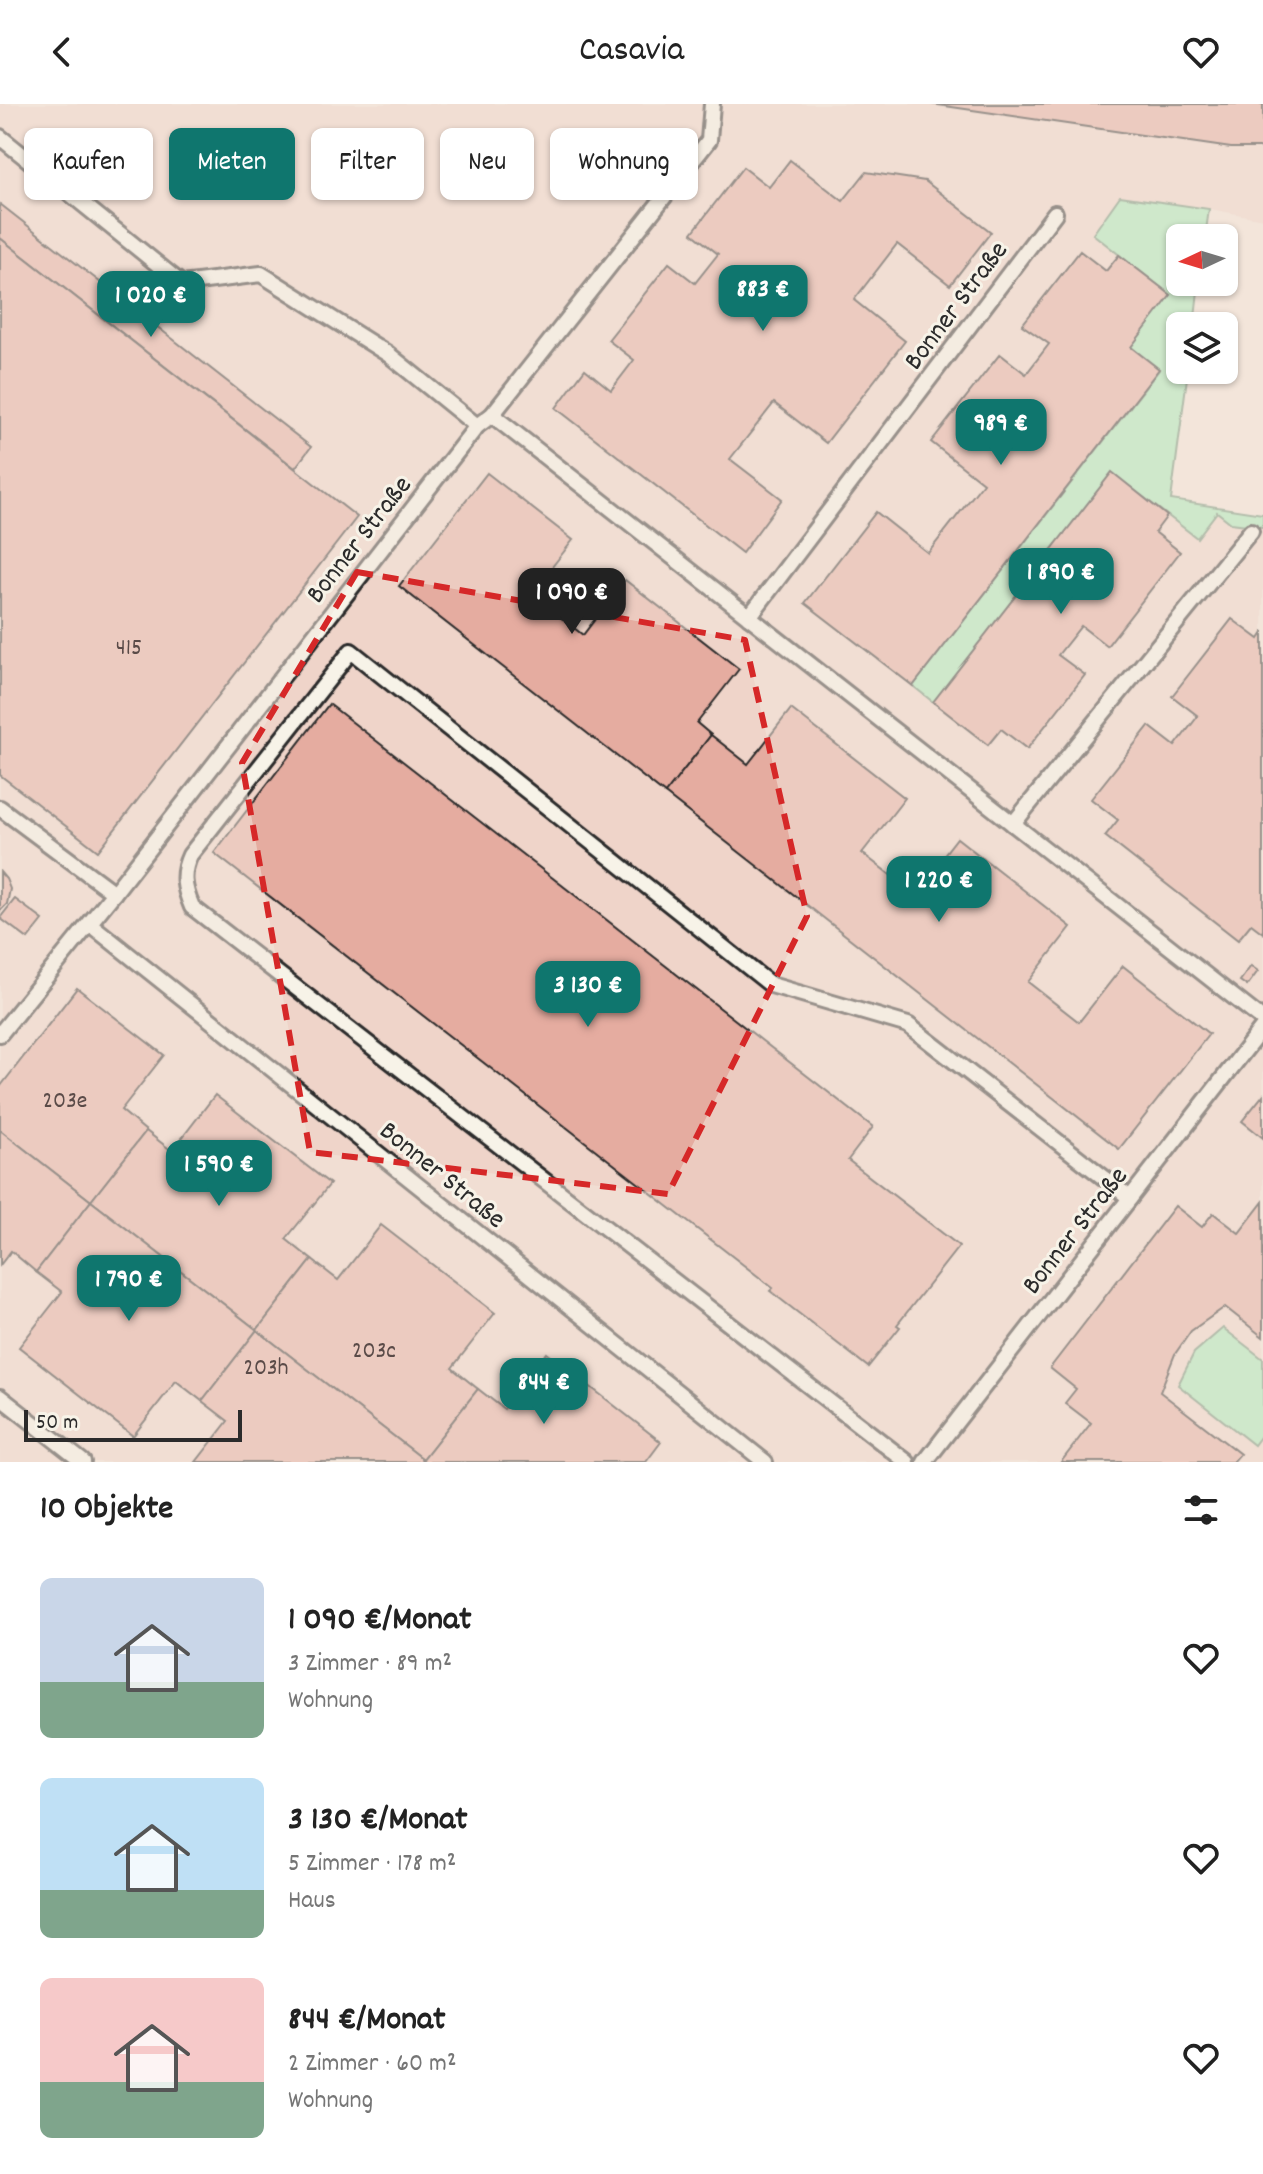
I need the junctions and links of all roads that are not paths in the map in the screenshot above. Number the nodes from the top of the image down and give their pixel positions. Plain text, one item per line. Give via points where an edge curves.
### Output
1 (712, 104) edge
2 (0, 137) edge
3 (1055, 213) dead end
4 (492, 415) junction
5 (477, 426) junction
6 (1251, 531) dead end
7 (749, 617) junction
8 (0, 808) edge
9 (1013, 824) junction
10 (114, 893) junction
11 (90, 924) junction
12 (1263, 1020) edge
13 (1263, 1027) edge
14 (0, 1034) edge
15 (1130, 1198) junction
16 (0, 1397) edge
17 (83, 1462) edge
18 (765, 1462) edge
19 (907, 1462) edge
20 (925, 1462) edge

1 - 4 lane, Bonner Straße via 709,140
2 - 5 lane via 182,284 261,274 388,354
3 - 7 lane, Bonner Straße
4 - 5 lane, Bonner Straße
4 - 7 lane
5 - 10 lane, Bonner Straße
6 - 9 lane
7 - 9 lane
8 - 10 lane
9 - 12 lane
10 - 11 lane, Bonner Straße
11 - 14 lane, Bonner Straße
11 - 18 lane, Bonner Straße
13 - 15 lane, Bonner Straße
15 - 19 lane via 908,1025 771,985 351,651 190,855 183,871 192,907
15 - 20 lane, Bonner Straße
16 - 17 lane

